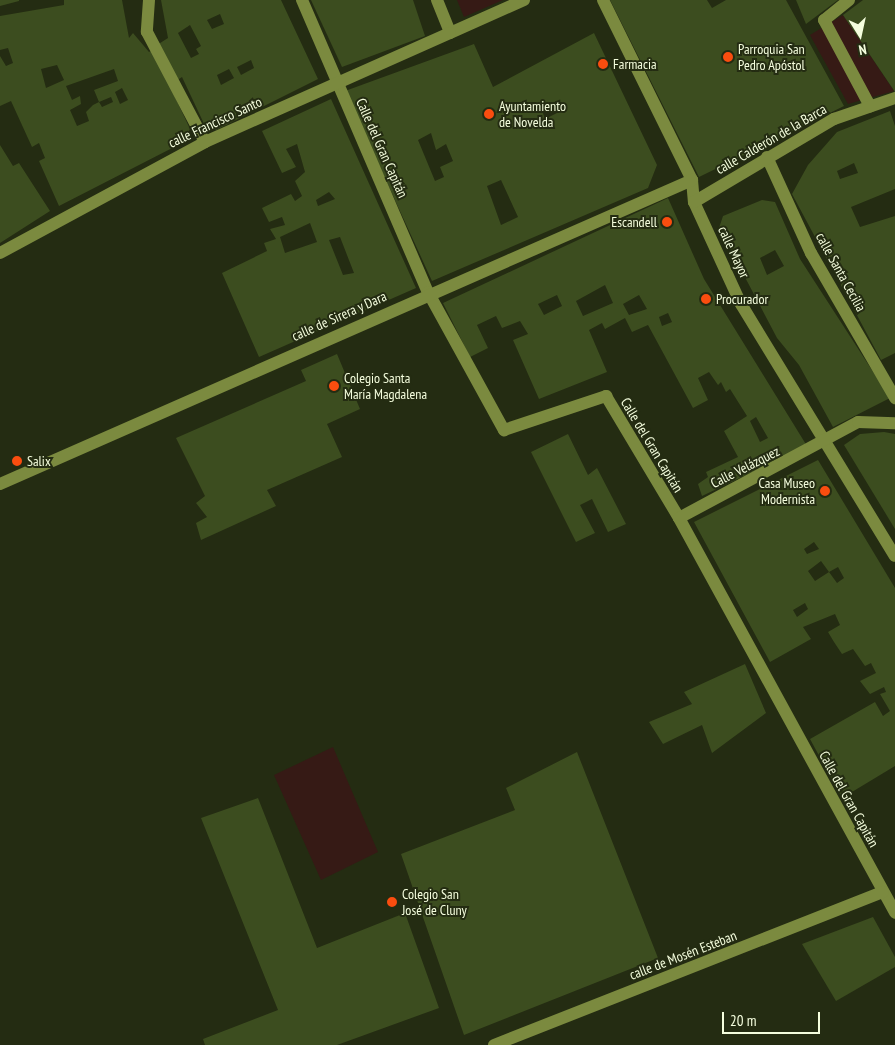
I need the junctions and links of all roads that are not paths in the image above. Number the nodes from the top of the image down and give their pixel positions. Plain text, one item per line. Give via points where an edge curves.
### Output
1 (150, 0) edge
2 (302, 0) edge
3 (438, 0) edge
4 (524, 0) edge
5 (603, 0) edge
6 (849, 0) edge
7 (450, 33) junction
8 (337, 84) junction
9 (894, 101) edge
10 (870, 106) junction
11 (205, 142) junction
12 (767, 157) junction
13 (692, 180) junction
14 (694, 202) junction
15 (0, 253) edge
16 (428, 292) junction
17 (895, 398) edge
18 (895, 423) edge
19 (825, 443) junction
20 (0, 484) edge
21 (679, 518) junction
22 (895, 556) edge
23 (883, 892) junction
24 (895, 913) edge
25 (494, 1045) edge

1 - 11 street via 147,32
2 - 8 street, Calle del Gran Capitán
3 - 7 street
4 - 7 street, calle Francisco Santo
5 - 13 street, calle Mayor
6 - 10 street via 824,20
7 - 8 street, calle Francisco Santo
8 - 11 street, calle Francisco Santo
8 - 16 street, Calle del Gran Capitán
9 - 10 street, calle Calderón de la Barca
10 - 12 street, calle Calderón de la Barca via 834,119
11 - 15 street, calle Francisco Santo
12 - 14 street, calle Calderón de la Barca
12 - 17 street, calle Santa Cecilia via 811,253
13 - 14 street, calle Mayor
13 - 16 street, calle de Sirera y Dara
14 - 19 street, calle Mayor via 741,304
16 - 20 street, calle de Sirera y Dara
16 - 21 street, Calle del Gran Capitán via 504,430 606,396
18 - 19 street, Calle Velázquez via 858,422
19 - 21 street, Calle Velázquez
19 - 22 street, calle Mayor
21 - 23 street, Calle del Gran Capitán
23 - 24 street, Calle del Gran Capitán
23 - 25 street, calle de Mosén Esteban

